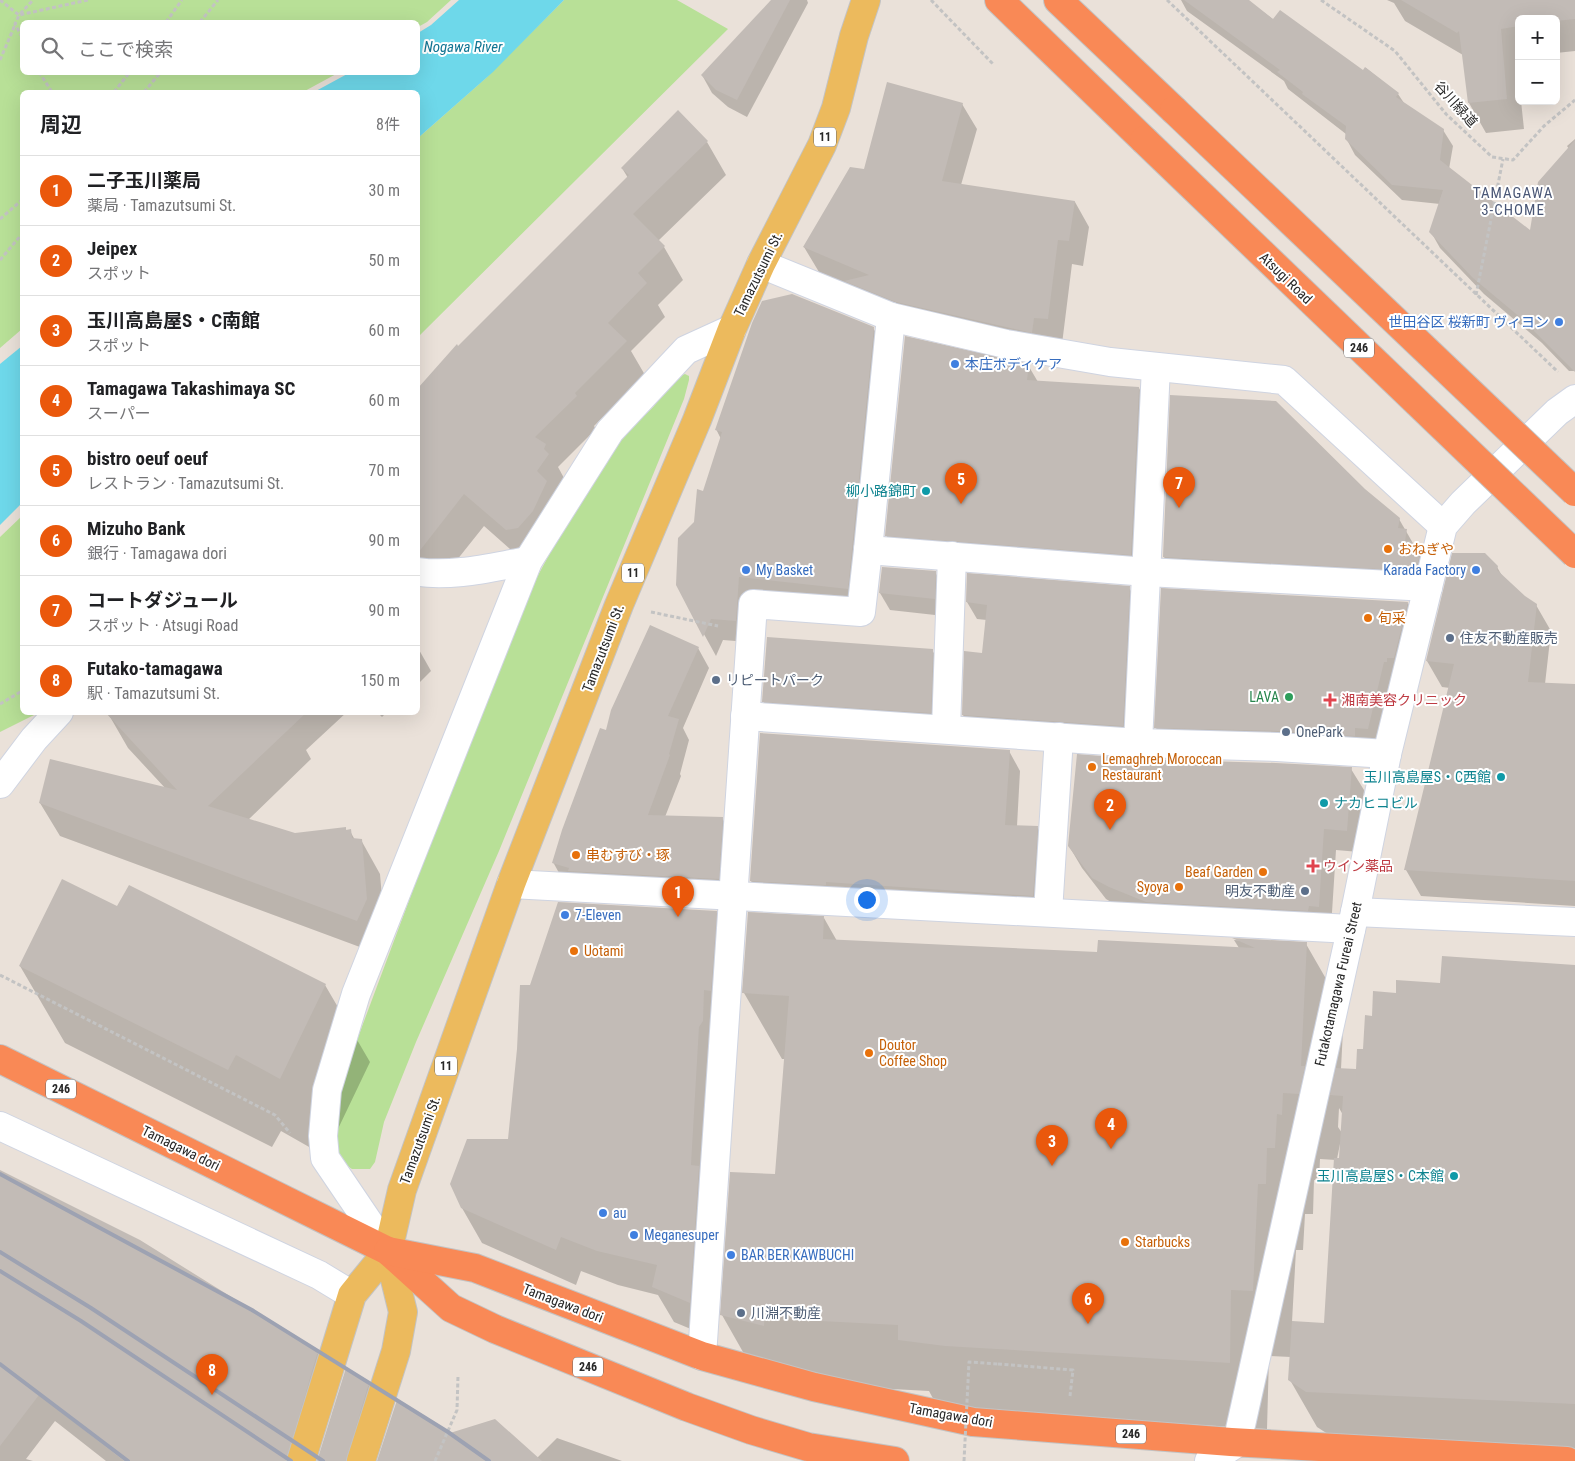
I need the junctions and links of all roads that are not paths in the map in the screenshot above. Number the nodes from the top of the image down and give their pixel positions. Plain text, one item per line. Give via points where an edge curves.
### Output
1 (866, 0) edge
2 (999, 0) edge
3 (1058, 0) edge
4 (761, 264) junction
5 (891, 317) junction
6 (732, 329) junction
7 (1156, 367) junction
8 (1575, 399) edge
9 (1575, 492) edge
10 (1443, 526) junction
11 (868, 550) junction
12 (1575, 554) edge
13 (952, 556) junction
14 (528, 561) junction
15 (420, 572) edge
16 (1147, 572) junction
17 (1428, 587) junction
18 (56, 715) edge
19 (745, 716) junction
20 (946, 729) junction
21 (1059, 736) junction
22 (1138, 743) junction
23 (1387, 754) junction
24 (0, 784) edge
25 (511, 884) junction
26 (734, 896) junction
27 (1048, 912) junction
28 (1353, 920) junction
29 (1575, 922) edge
30 (0, 1059) edge
31 (0, 1126) edge
32 (388, 1251) junction
33 (352, 1295) junction
34 (702, 1356) junction
35 (1237, 1443) junction
36 (301, 1461) edge
37 (361, 1461) edge
38 (895, 1461) edge
39 (1209, 1461) edge
40 (1567, 1461) edge

1 - 4 main road, Tamazutsumi St. / 11 via 836,108 822,145
2 - 12 highway, Atsugi Road / 246, bridge
3 - 9 highway, bridge
4 - 5 street
4 - 6 main road, Tamazutsumi St. / 11
5 - 7 street via 1006,344
5 - 11 street
6 - 14 street via 686,350 610,431
6 - 25 main road, Tamazutsumi St. / 11 via 619,605
7 - 10 street via 1284,380
7 - 16 street
8 - 10 street via 1557,412
10 - 17 street, Futakotamagawa Fureai Street
11 - 13 street
11 - 19 street via 861,612 752,604
13 - 16 street
13 - 20 street
14 - 15 street via 459,572
14 - 32 street via 356,994 327,1090 322,1136 325,1158
16 - 17 street
16 - 22 street
17 - 23 street, Futakotamagawa Fureai Street
18 - 24 street
19 - 20 street
19 - 26 street
20 - 21 street
21 - 22 street
21 - 27 street
22 - 23 street
23 - 28 street, Futakotamagawa Fureai Street
25 - 26 street
25 - 32 main road, Tamazutsumi St. / 11 via 402,1190
26 - 27 street
26 - 34 street
27 - 28 street
28 - 29 street
28 - 35 street, Futakotamagawa Fureai Street
30 - 32 highway, Tamagawa dori / 246
31 - 33 street via 319,1275
32 - 33 main road, Tamazutsumi St. / 11
32 - 34 highway, Tamagawa dori / 246 via 475,1268
32 - 37 main road, Tamazutsumi St. / 11 via 403,1312 393,1359
32 - 38 highway, Tamagawa dori / 246 via 451,1308 495,1329 751,1430 808,1447
33 - 36 main road, Tamazutsumi St. / 11
34 - 35 highway, Tamagawa dori / 246 via 814,1387 973,1422
35 - 39 street
35 - 40 highway, Tamagawa dori / 246

